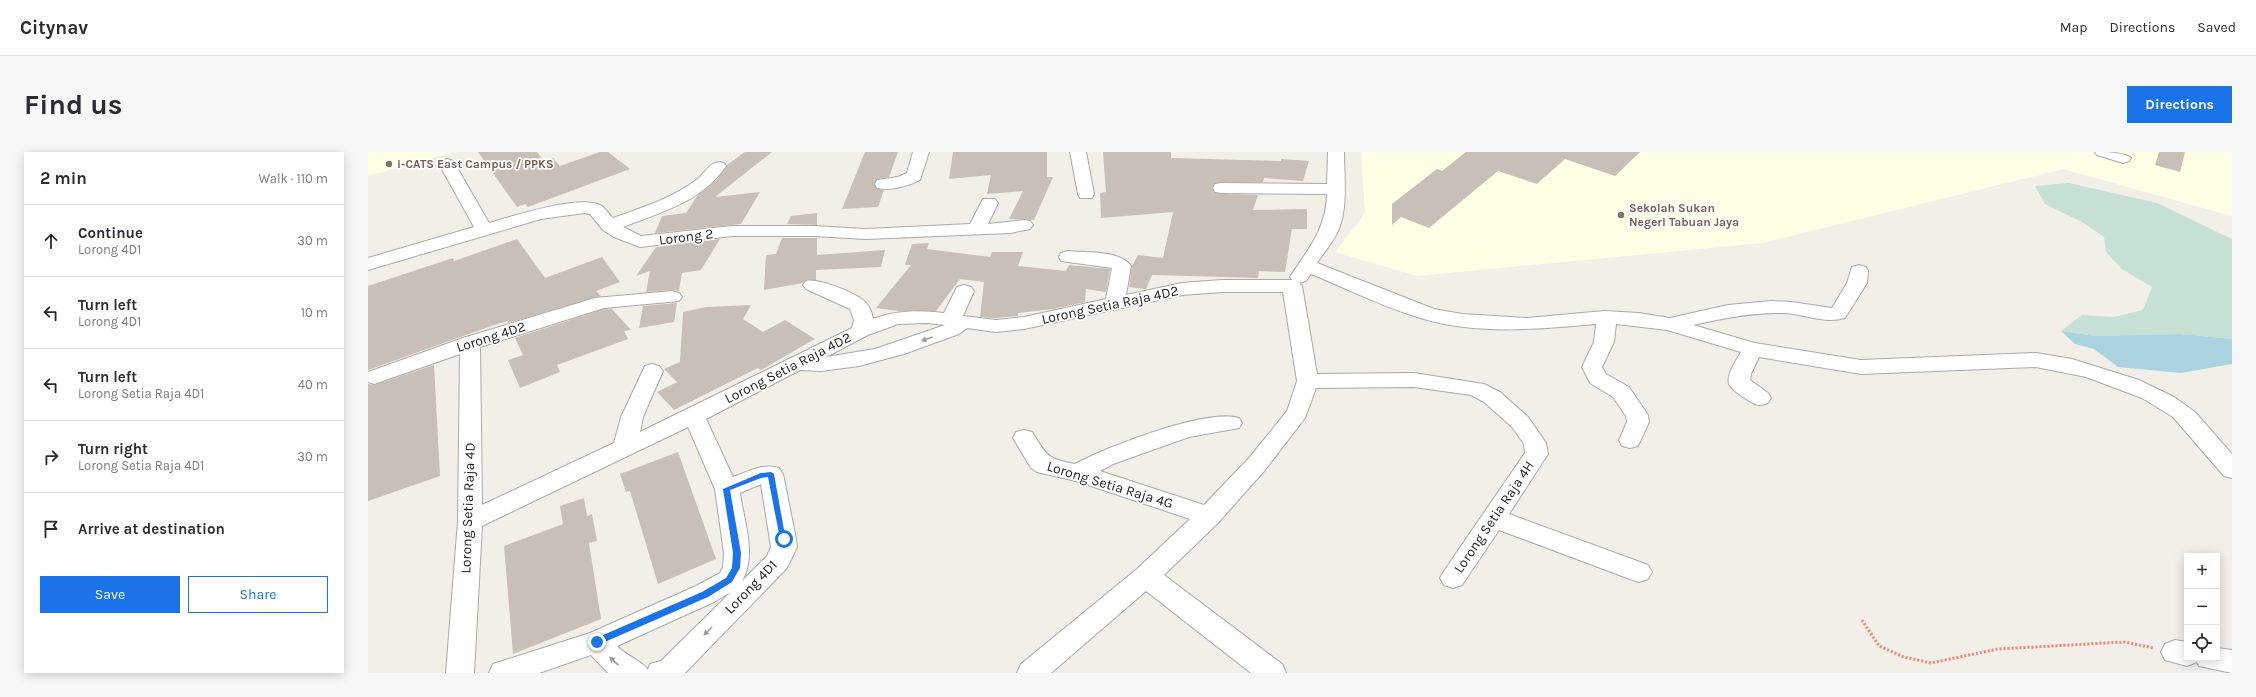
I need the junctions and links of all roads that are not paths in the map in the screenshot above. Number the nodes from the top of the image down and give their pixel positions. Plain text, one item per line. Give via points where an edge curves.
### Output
1 (921, 152) edge
2 (1078, 152) edge
3 (1336, 152) edge
4 (2103, 152) edge
5 (2124, 158) dead end
6 (447, 164) dead end
7 (718, 166) dead end
8 (883, 184) dead end
9 (1221, 188) dead end
10 (1337, 189) junction
11 (1086, 194) dead end
12 (989, 203) dead end
13 (1024, 225) dead end
14 (609, 226) junction
15 (484, 229) junction
16 (977, 229) junction
17 (1068, 257) dead end
18 (368, 264) edge
19 (1306, 265) junction
20 (1858, 271) dead end
21 (813, 284) dead end
22 (1292, 286) junction
23 (964, 291) dead end
24 (672, 297) dead end
25 (1115, 303) junction
26 (1604, 317) junction
27 (957, 321) junction
28 (1669, 324) junction
29 (861, 331) junction
30 (470, 343) junction
31 (1753, 349) junction
32 (798, 364) junction
33 (652, 371) dead end
34 (374, 377) dead end
35 (1308, 381) junction
36 (1760, 398) dead end
37 (693, 416) junction
38 (1231, 423) dead end
39 (1024, 438) dead end
40 (1630, 440) dead end
41 (625, 447) junction
42 (2232, 470) edge
43 (1078, 472) junction
44 (727, 489) junction
45 (1208, 516) junction
46 (1493, 518) junction
47 (470, 521) junction
48 (1639, 572) dead end
49 (1146, 576) junction
50 (1453, 578) dead end
51 (597, 642) junction
52 (2220, 660) edge
53 (2232, 662) edge
54 (460, 673) edge
55 (503, 673) edge
56 (635, 673) edge
57 (660, 673) edge
58 (1031, 673) edge
59 (1272, 673) edge

1 - 8 street via 914,176 902,182
2 - 11 street
3 - 10 street
4 - 5 street
6 - 15 street
7 - 14 street via 702,184 684,195
9 - 10 street
10 - 19 street via 1330,229
12 - 16 street
13 - 16 street, Lorong 2
14 - 15 street, Lorong 2 via 595,210 584,208 539,214
14 - 16 street, Lorong 2 via 626,238 640,242 732,231 866,234
15 - 18 street, Lorong 2
17 - 25 street via 1113,261 1122,266
19 - 22 street
19 - 26 street via 1430,315 1486,323 1527,324
20 - 28 street via 1857,283 1838,314 1786,307 1760,308 1718,313
21 - 29 street via 853,302 863,312 864,322
22 - 25 street, Lorong Setia Raja 4D2 via 1182,289
22 - 35 street
23 - 27 street
24 - 30 street, Lorong 4D2 via 609,301
25 - 27 street, Lorong Setia Raja 4D2 via 1024,323 996,326
26 - 28 street
26 - 40 street via 1608,325 1607,338 1592,367 1597,378 1621,392 1637,415 1638,422
27 - 29 street, Lorong Setia Raja 4D2 via 927,317 895,318
27 -> 32 street via 952,330 875,356 822,365
28 - 31 street
29 - 32 street, Lorong Setia Raja 4D2
30 - 34 street, Lorong 4D2
30 - 47 street, Lorong Setia Raja 4D
31 - 36 street via 1740,374 1739,383
31 - 42 street via 1861,367 2036,360 2090,370 2114,378 2182,412
32 - 37 street, Lorong Setia Raja 4D2
33 - 41 street via 632,418
35 - 45 street via 1298,413 1257,464
35 - 46 street, Lorong Setia Raja 4H via 1414,380 1476,389 1492,397 1520,422 1535,443 1537,454
37 - 41 street, Lorong Setia Raja 4D2
37 - 44 street
38 - 43 street via 1186,430 1105,458
39 - 43 street, Lorong Setia Raja 4G via 1039,462 1045,466
41 - 47 street, Lorong Setia Raja 4D2
43 - 45 street, Lorong Setia Raja 4G
44 - 51 street via 737,553 736,568 729,580 705,594
44 -> 57 street, Lorong 4D1 via 761,475 771,474 784,547 777,562 670,670
45 - 49 street
46 - 48 street
46 - 50 street, Lorong Setia Raja 4H
47 - 54 street, Lorong Setia Raja 4D
49 - 58 street
49 - 59 street
51 - 55 street
56 -> 51 street via 622,669
52 - 53 street

